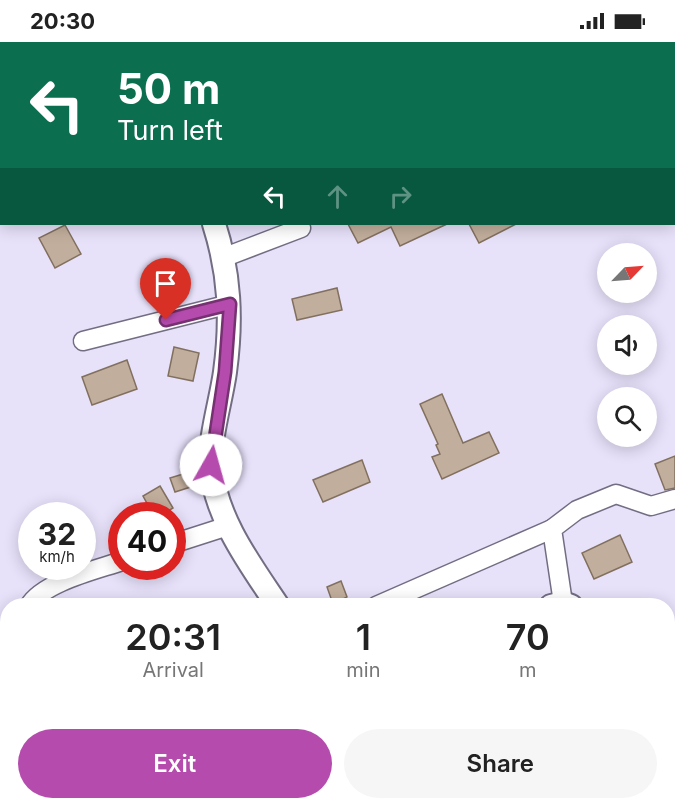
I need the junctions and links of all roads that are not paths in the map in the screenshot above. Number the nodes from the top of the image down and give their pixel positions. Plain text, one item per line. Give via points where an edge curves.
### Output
1 (214, 225) edge
2 (301, 228) dead end
3 (225, 256) junction
4 (230, 304) junction
5 (83, 341) dead end
6 (675, 499) edge
7 (228, 526) junction
8 (552, 529) junction
9 (186, 540) edge
10 (108, 566) edge
11 (34, 598) edge
12 (273, 598) edge
13 (394, 598) edge
14 (561, 598) edge

1 - 3 street
2 - 3 street
3 - 4 street
4 - 5 street
4 - 7 street via 225,372 211,465
6 - 8 street via 651,506 616,494 577,510
7 - 9 street
7 - 12 street
8 - 13 street
8 - 14 street
10 - 11 street via 69,579

